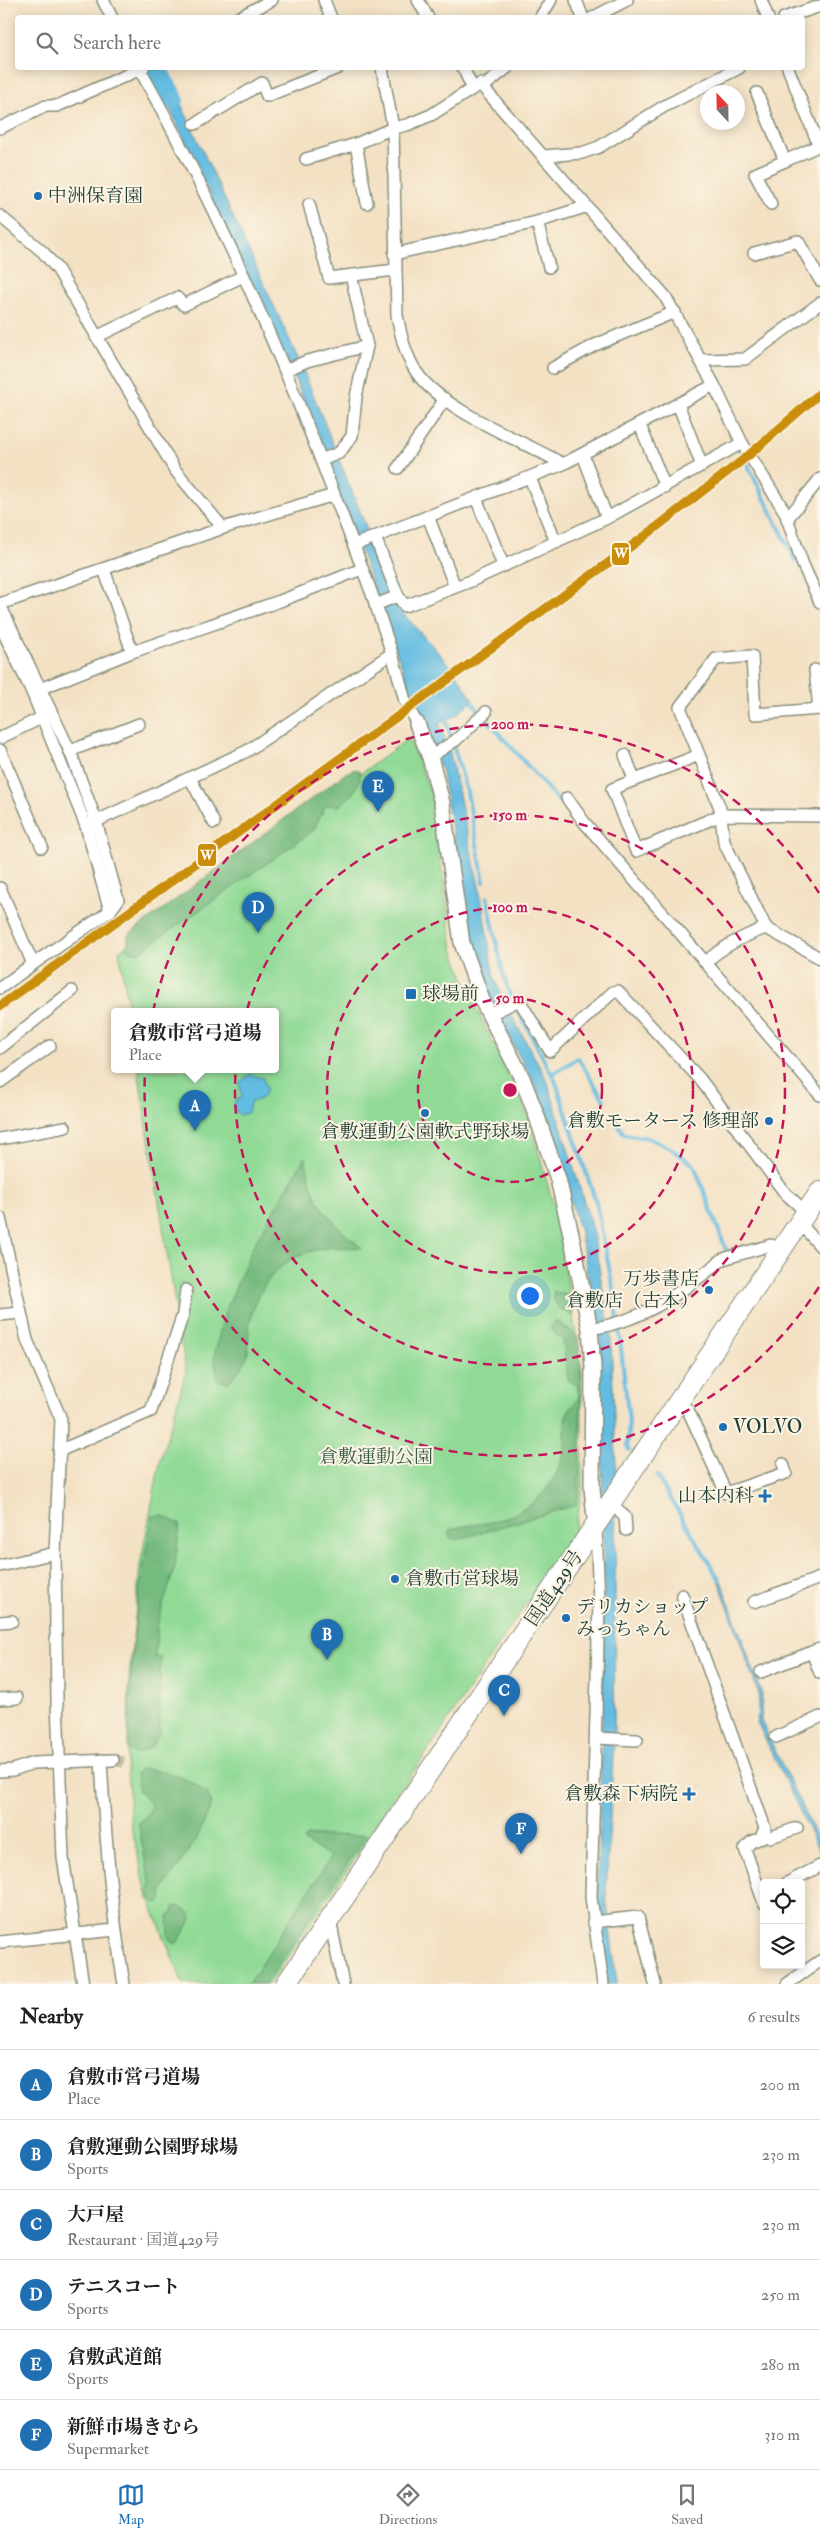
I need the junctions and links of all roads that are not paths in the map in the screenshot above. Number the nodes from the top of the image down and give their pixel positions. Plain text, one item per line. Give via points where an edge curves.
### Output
1 (103, 0) edge
2 (272, 0) edge
3 (324, 0) edge
4 (418, 0) edge
5 (551, 0) edge
6 (576, 0) edge
7 (627, 0) edge
8 (761, 0) edge
9 (820, 6) edge
10 (110, 15) edge
11 (244, 15) edge
12 (330, 15) edge
13 (426, 15) edge
14 (542, 15) edge
15 (582, 15) edge
16 (598, 15) edge
17 (767, 15) edge
18 (793, 15) edge
19 (137, 70) edge
20 (142, 70) edge
21 (333, 70) edge
22 (382, 70) edge
23 (465, 70) edge
24 (504, 70) edge
25 (735, 70) edge
26 (789, 70) edge
27 (477, 86) junction
28 (757, 93) dead end
29 (195, 124) dead end
30 (0, 128) edge
31 (393, 128) junction
32 (356, 144) junction
33 (819, 145) edge
34 (543, 156) junction
35 (306, 159) dead end
36 (785, 160) junction
37 (367, 203) dead end
38 (309, 204) dead end
39 (771, 204) dead end
40 (583, 208) junction
41 (0, 216) edge
42 (537, 222) junction
43 (754, 253) dead end
44 (394, 254) junction
45 (549, 267) dead end
46 (395, 270) junction
47 (351, 275) junction
48 (243, 276) junction
49 (820, 280) edge
50 (820, 303) edge
51 (672, 314) junction
52 (96, 336) junction
53 (367, 346) junction
54 (701, 360) junction
55 (553, 368) dead end
56 (287, 370) junction
57 (712, 386) junction
58 (444, 399) junction
59 (678, 404) junction
60 (640, 426) junction
61 (738, 445) junction
62 (583, 455) junction
63 (324, 459) junction
64 (563, 464) junction
65 (702, 466) junction
66 (398, 468) dead end
67 (530, 478) junction
68 (820, 479) edge
69 (665, 487) junction
70 (334, 495) junction
71 (476, 498) junction
72 (428, 516) junction
73 (607, 518) junction
74 (787, 519) junction
75 (222, 528) junction
76 (373, 537) junction
77 (556, 542) junction
78 (356, 544) junction
79 (504, 565) junction
80 (104, 569) junction
81 (362, 569) junction
82 (455, 587) junction
83 (396, 596) junction
84 (820, 602) edge
85 (377, 604) junction
86 (0, 605) edge
87 (0, 625) edge
88 (4, 646) edge
89 (132, 652) junction
90 (391, 654) junction
91 (815, 670) dead end
92 (36, 691) junction
93 (819, 709) edge
94 (483, 714) dead end
95 (41, 718) junction
96 (139, 724) dead end
97 (417, 724) joint
98 (0, 738) edge
99 (0, 750) edge
100 (70, 751) junction
101 (625, 755) dead end
102 (699, 755) junction
103 (431, 756) junction
104 (190, 778) junction
105 (634, 779) junction
106 (567, 798) dead end
107 (721, 815) junction
108 (820, 816) edge
109 (214, 823) dead end
110 (91, 824) junction
111 (42, 848) dead end
112 (636, 850) junction
113 (617, 858) junction
114 (0, 888) edge
115 (766, 928) junction
116 (820, 958) edge
117 (707, 962) junction
118 (34, 964) junction
119 (0, 988) edge
120 (72, 992) dead end
121 (491, 1013) junction
122 (50, 1046) dead end
123 (0, 1048) edge
124 (0, 1082) edge
125 (820, 1095) edge
126 (65, 1127) dead end
127 (0, 1139) edge
128 (820, 1192) edge
129 (803, 1217) junction
130 (0, 1218) edge
131 (820, 1246) edge
132 (780, 1250) junction
133 (186, 1290) dead end
134 (20, 1313) junction
135 (0, 1314) edge
136 (593, 1328) junction
137 (678, 1403) junction
138 (59, 1451) junction
139 (783, 1464) dead end
140 (611, 1503) junction
141 (596, 1527) junction
142 (626, 1530) dead end
143 (56, 1553) junction
144 (0, 1566) edge
145 (820, 1578) edge
146 (682, 1595) dead end
147 (754, 1602) dead end
148 (816, 1651) edge
149 (761, 1672) dead end
150 (820, 1674) edge
151 (17, 1698) dead end
152 (0, 1699) edge
153 (820, 1716) edge
154 (776, 1737) dead end
155 (599, 1739) junction
156 (637, 1740) dead end
157 (60, 1762) junction
158 (0, 1771) edge
159 (797, 1828) dead end
160 (763, 1833) junction
161 (820, 1866) edge
162 (795, 1879) edge
163 (760, 1890) edge
164 (329, 1919) junction
165 (595, 1922) junction
166 (115, 1930) junction
167 (76, 1936) junction
168 (0, 1942) edge
169 (820, 1961) edge
170 (805, 1966) edge
171 (802, 1969) edge
172 (292, 1980) edge
173 (83, 1984) edge
174 (124, 1984) edge
175 (343, 1984) edge
176 (603, 1984) edge
177 (655, 1984) edge
178 (787, 1984) edge

1 - 10 street
2 - 11 street
3 - 12 street
4 - 13 street
5 - 14 street
6 - 15 street
7 - 16 street
8 - 17 street
9 - 18 street
19 - 30 street
20 - 48 street
21 - 29 street via 267,96 262,83
22 - 31 street
23 - 27 street
24 - 27 street
25 - 34 street via 662,107 599,147 582,153
26 - 33 street
27 - 31 street via 431,115
27 - 34 street
28 - 36 street
31 - 32 street
31 - 44 street
32 - 35 street
32 - 37 street
33 - 36 street
34 - 40 street
36 - 39 street via 755,174
38 - 47 street via 329,278
40 - 42 street
40 - 51 street via 653,282
41 - 52 street via 43,252 58,270
42 - 44 street
42 - 45 street
43 - 49 street via 798,241
44 - 46 street
46 - 47 street
46 - 58 street via 397,315 408,357 418,374
47 - 53 street
48 - 52 street via 184,305 177,298
48 - 56 street
50 - 54 street via 745,359
51 - 54 street
51 - 55 street via 596,345
52 - 75 street via 175,470
53 - 56 street
53 - 63 street via 352,436 339,453
54 - 57 street
56 - 63 street
57 - 59 street
57 - 61 street
58 - 64 street via 484,424
58 - 66 street
59 - 60 street
59 - 65 street
60 - 62 street
60 - 69 street
61 - 65 street
61 - 74 street
62 - 64 street
62 - 73 street
63 - 70 street
64 - 67 street
65 - 69 street
67 - 71 street
67 - 77 street
68 - 74 street
69 - 73 street
70 - 75 street
70 - 78 street
71 - 72 street
71 - 79 street
72 - 76 street
72 - 82 street
73 - 77 street
74 - 84 street
75 - 80 street
76 - 78 street
76 - 83 street
77 - 79 street
78 - 81 street
79 - 82 street
80 - 86 street
80 - 89 street
81 - 85 street
81 - 89 street
82 - 83 street via 405,606
83 - 85 street
85 - 90 street
86 - 92 street
87 - 88 street
88 - 92 street
89 - 92 street
90 - 97 street via 405,702
90 - 104 street via 247,751
91 - 93 street
92 - 95 street
92 - 100 street
93 - 102 street via 755,714 752,656 716,659 680,707
94 - 103 street via 456,740
95 - 98 street
95 - 110 street
96 - 100 street
97 - 103 street
99 - 111 street
100 - 110 street
101 - 105 street
102 - 105 street
102 - 107 street
103 - 121 street via 442,803 458,926 472,975
104 - 109 street
104 - 110 street
105 - 112 street via 612,789
106 - 113 street
107 - 108 street
107 - 112 street
107 - 115 street via 724,842
110 - 118 street via 110,911
112 - 113 street
113 - 117 street
114 - 118 street
115 - 116 street
115 - 117 street via 744,935
117 - 125 street
118 - 119 street
120 - 123 street
121 - 129 street via 519,1000 550,1051 613,992 618,991 700,1079
121 - 136 street via 522,1078 558,1180
122 - 124 street
126 - 127 street
128 - 129 highway, 国道429号
129 - 131 street
129 - 132 highway, 国道429号
130 - 134 street via 18,1291
132 - 136 street via 770,1245 723,1259 654,1310
132 - 137 highway, 国道429号
133 - 138 street via 183,1314 151,1412
134 - 135 street
134 - 138 street via 61,1419
136 - 141 street via 592,1488
137 - 139 street via 688,1410 726,1492 786,1473
137 - 140 highway, 国道429号
138 - 143 street
140 - 141 highway, 国道429号
140 - 142 street via 625,1517
141 - 155 street
141 - 164 highway, 国道429号
143 - 144 street
143 - 157 street
145 - 147 street
146 - 160 street via 765,1828
148 - 149 street
148 - 150 street
151 - 152 street
153 - 154 street
155 - 156 street
155 - 165 street via 590,1897
157 - 158 street via 33,1763
157 - 166 street via 107,1760 106,1855
157 - 167 street via 63,1858
159 - 160 street via 771,1837
160 - 163 street via 745,1849
161 - 162 street
164 - 172 highway, 国道429号
164 - 175 street
165 - 176 street
165 - 177 street via 638,1917
166 - 167 street
166 - 174 street
167 - 168 street
167 - 173 street
169 - 170 street
171 - 178 street

